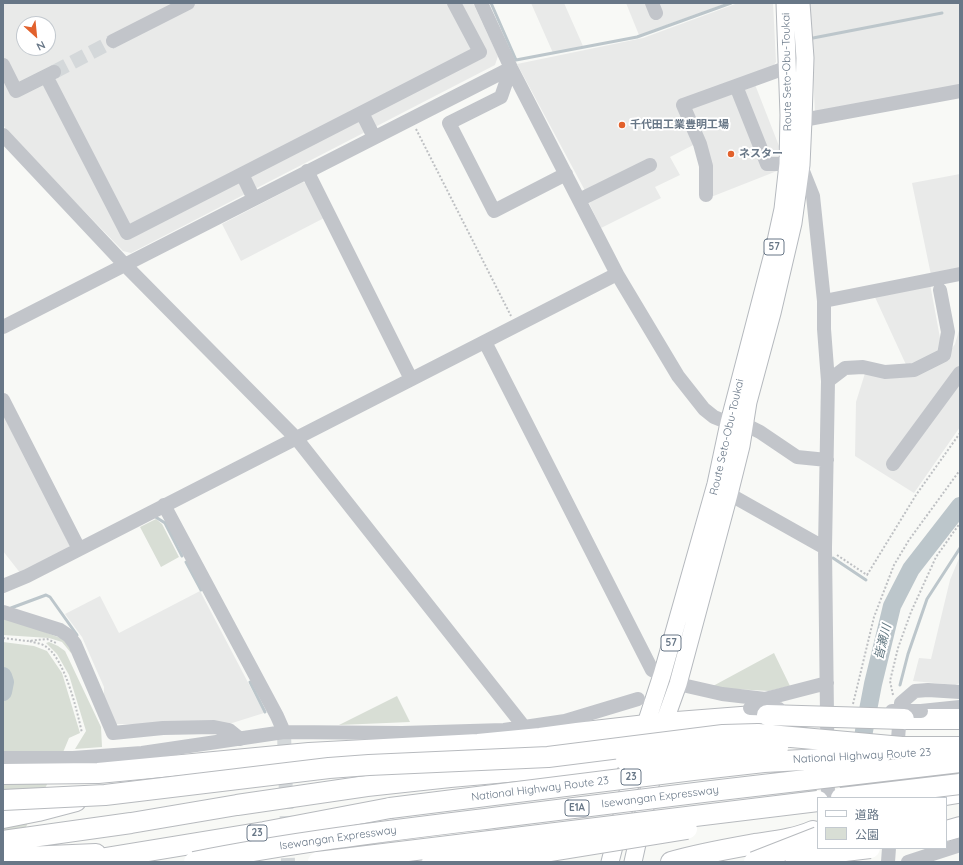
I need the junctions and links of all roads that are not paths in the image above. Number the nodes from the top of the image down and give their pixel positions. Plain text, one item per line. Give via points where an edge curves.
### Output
1 (188, 3) edge
2 (454, 3) edge
3 (481, 3) edge
4 (785, 3) edge
5 (801, 3) edge
6 (113, 41) tunnel mouth
7 (3, 65) edge
8 (788, 67) junction
9 (511, 68) junction
10 (736, 86) junction
11 (960, 91) edge
12 (362, 113) junction
13 (803, 120) junction
14 (3, 136) edge
15 (374, 137) junction
16 (650, 165) dead end
17 (794, 165) junction
18 (307, 172) junction
19 (242, 174) junction
20 (566, 174) junction
21 (706, 195) dead end
22 (254, 199) junction
23 (579, 200) junction
24 (125, 265) junction
25 (618, 274) junction
26 (960, 274) edge
27 (940, 290) dead end
28 (824, 301) junction
29 (3, 327) edge
30 (485, 342) junction
31 (960, 373) edge
32 (411, 379) junction
33 (828, 381) junction
34 (3, 400) edge
35 (736, 423) junction
36 (296, 438) junction
37 (827, 460) junction
38 (893, 464) dead end
39 (729, 494) junction
40 (164, 505) junction
41 (825, 548) junction
42 (79, 549) junction
43 (3, 586) edge
44 (3, 612) edge
45 (662, 675) junction
46 (827, 682) junction
47 (678, 684) junction
48 (960, 692) edge
49 (722, 694) junction
50 (638, 699) dead end
51 (960, 707) edge
52 (909, 711) junction
53 (759, 712) junction
54 (960, 719) edge
55 (654, 724) junction
56 (571, 727) junction
57 (526, 728) junction
58 (284, 732) junction
59 (240, 739) junction
60 (506, 742) junction
61 (960, 747) edge
62 (960, 751) edge
63 (873, 756) junction
64 (3, 758) edge
65 (258, 759) junction
66 (960, 762) edge
67 (68, 766) junction
68 (3, 774) edge
69 (960, 784) edge
70 (960, 793) edge
71 (828, 797) edge
72 (850, 797) edge
73 (893, 797) edge
74 (934, 797) edge
75 (282, 798) junction
76 (960, 799) edge
77 (3, 800) edge
78 (817, 801) edge
79 (947, 802) edge
80 (817, 812) edge
81 (3, 818) edge
82 (960, 827) edge
83 (817, 828) edge
84 (947, 831) edge
85 (817, 837) edge
86 (3, 841) edge
87 (960, 845) edge
88 (826, 849) edge
89 (862, 849) edge
90 (889, 849) edge
91 (124, 855) junction
92 (3, 858) edge
93 (918, 861) edge
94 (81, 862) edge
95 (194, 862) edge
96 (316, 862) edge
97 (432, 862) edge
98 (610, 862) edge
99 (632, 862) edge
100 (670, 862) edge
101 (700, 862) edge
102 (754, 862) edge
103 (825, 862) edge
104 (888, 862) edge

1 - 6 street
2 - 12 street via 480,52
3 - 9 street
4 - 8 main road, Route Seto-Obu-Toukai / 57
5 - 13 main road, Route Seto-Obu-Toukai / 57 via 805,58
7 - 19 street via 16,91 50,74 126,233
8 - 10 street
8 - 17 main road, Route Seto-Obu-Toukai / 57
9 - 15 street
9 - 20 street
9 - 20 street via 501,97 449,123 494,211
10 - 17 street via 767,164
10 - 21 street via 683,105 700,144 706,166
11 - 13 street
12 - 15 street
12 - 19 street
13 - 17 main road, Route Seto-Obu-Toukai / 57
14 - 24 street
15 - 18 street
16 - 23 street
17 - 28 street via 813,196
17 - 35 main road, Route Seto-Obu-Toukai / 57
18 - 22 street
18 - 32 street
19 - 22 street
20 - 23 street
22 - 24 street
23 - 25 street
24 - 29 street
24 - 36 street
25 - 30 street
25 - 35 street via 682,381 704,409 714,417
26 - 28 street
27 - 33 street via 948,332 944,355 914,370 885,372 863,367 845,368
28 - 33 street
30 - 32 street
30 - 45 street via 652,670
31 - 38 street
32 - 36 street
33 - 37 street
34 - 42 street
35 - 37 street via 760,432 797,457
35 - 39 main road, Route Seto-Obu-Toukai / 57 via 740,446
35 - 45 main road, Route Seto-Obu-Toukai / 57 via 716,484
36 - 40 street
36 - 57 street
37 - 41 street
39 - 41 street
39 - 47 main road, Route Seto-Obu-Toukai / 57
40 - 42 street
40 - 58 street
41 - 46 street
42 - 43 street
44 - 59 street via 60,630 69,636 75,644 113,734 163,728 214,727 229,730
45 - 55 main road, Route Seto-Obu-Toukai / 57
46 - 49 street via 764,699
46 - 71 street
47 - 49 street
47 - 55 main road, Route Seto-Obu-Toukai / 57
48 - 52 street via 914,691
49 - 53 street via 725,699 746,703
50 - 56 street
51 - 52 street
52 - 53 highway, bridge
52 - 54 highway
52 - 73 street
53 - 55 highway
55 - 56 highway
55 - 98 main road, Route Seto-Obu-Toukai / 57
55 - 99 main road, Route Seto-Obu-Toukai / 57
56 - 57 street
56 - 60 highway via 540,738
57 - 58 street via 402,733
58 - 59 street
59 - 67 street
60 - 65 highway via 309,753
60 - 75 highway via 448,765
61 - 77 highway, bridge via 902,747 758,734 723,735 548,757 336,768 105,795
62 - 63 highway, National Highway Route 23 / 23
63 - 75 highway, bridge via 807,746 696,753 443,777
63 - 91 highway, National Highway Route 23 / 23, bridge via 764,762 390,808
64 - 67 street
65 - 67 highway via 98,773
65 - 81 highway, bridge via 139,783 51,808
66 - 95 highway, Isewangan Expressway / E1A, bridge via 316,840
67 - 68 highway
69 - 72 highway, bridge
70 - 74 highway
75 - 86 highway
76 - 79 highway
78 - 96 highway, Isewangan Expressway / E1A, bridge
80 - 97 highway, bridge via 701,827 544,852
82 - 84 highway
83 - 100 highway via 801,836
85 - 102 highway, bridge
87 - 93 street
88 - 103 street
89 - 101 highway, bridge via 795,857
90 - 104 street
91 - 92 highway, 23
91 - 94 highway, 23

